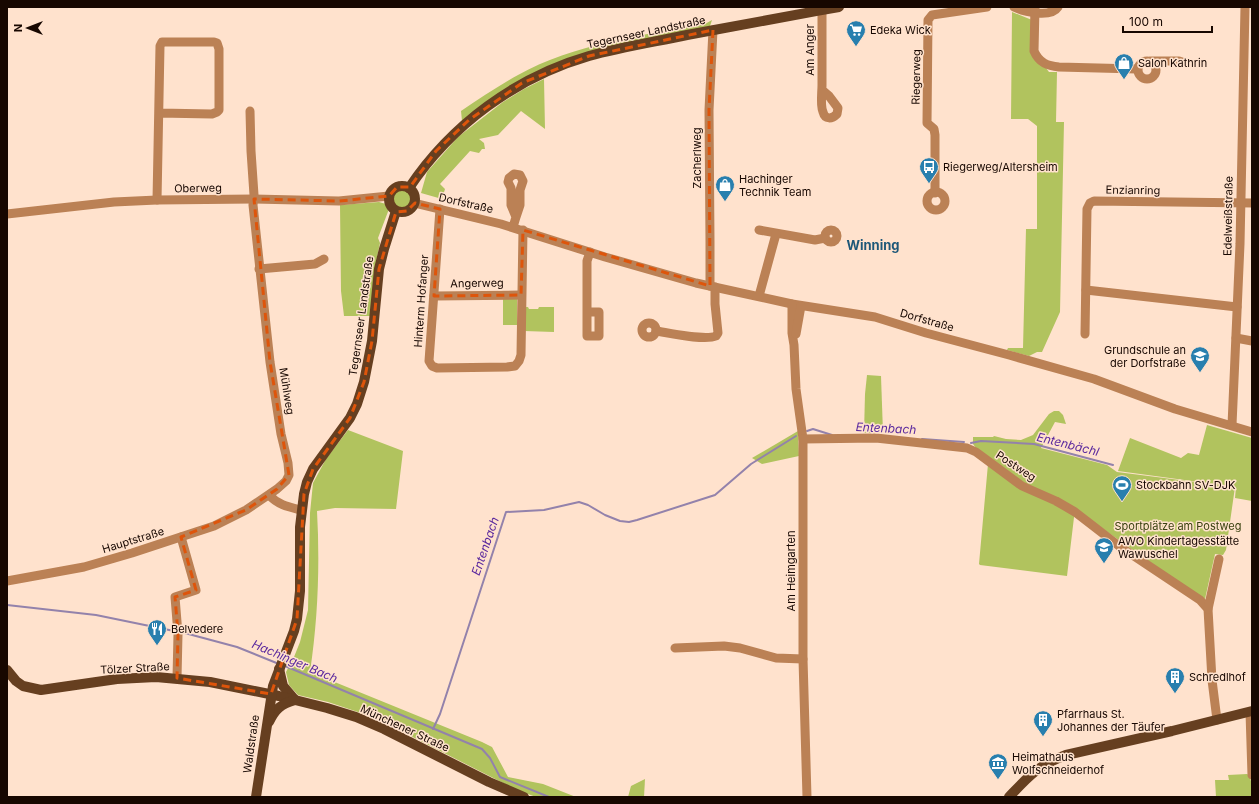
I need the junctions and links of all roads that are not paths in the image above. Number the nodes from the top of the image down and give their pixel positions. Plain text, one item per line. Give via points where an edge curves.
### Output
1 (839, 7) edge
2 (987, 7) edge
3 (1014, 7) edge
4 (1058, 7) edge
5 (1245, 7) edge
6 (822, 10) junction
7 (1035, 10) edge
8 (713, 30) junction
9 (1151, 61) junction
10 (1185, 63) dead end
11 (1137, 69) junction
12 (822, 90) dead end
13 (250, 111) dead end
14 (159, 113) junction
15 (409, 188) junction
16 (935, 192) dead end
17 (389, 196) junction
18 (254, 199) junction
19 (157, 200) junction
20 (414, 203) junction
21 (1241, 203) junction
22 (1252, 203) edge
23 (440, 209) junction
24 (396, 211) junction
25 (7, 214) edge
26 (516, 217) dead end
27 (513, 227) junction
28 (523, 230) junction
29 (760, 230) dead end
30 (776, 234) junction
31 (825, 238) dead end
32 (590, 252) junction
33 (324, 259) dead end
34 (259, 269) junction
35 (712, 286) junction
36 (1086, 290) junction
37 (521, 295) junction
38 (434, 296) junction
39 (759, 296) junction
40 (797, 305) junction
41 (1237, 307) junction
42 (587, 312) dead end
43 (656, 331) dead end
44 (1085, 334) dead end
45 (1236, 338) junction
46 (1252, 341) edge
47 (1232, 425) junction
48 (1252, 432) edge
49 (803, 438) junction
50 (269, 495) junction
51 (259, 501) joint
52 (301, 510) junction
53 (181, 537) junction
54 (1219, 559) dead end
55 (7, 581) edge
56 (1208, 609) junction
57 (674, 648) dead end
58 (803, 659) junction
59 (279, 667) junction
60 (7, 670) edge
61 (177, 678) junction
62 (254, 690) junction
63 (271, 694) junction
64 (295, 700) junction
65 (1251, 712) edge
66 (1217, 720) junction
67 (266, 728) junction
68 (1252, 773) edge
69 (1010, 796) edge
70 (256, 797) edge
71 (524, 797) edge
72 (807, 797) edge

1 - 6 main road, Tegernseer Landstraße
2 - 16 street, Riegerweg via 932,15 928,20 927,123 934,128 936,135
3 - 7 street via 1024,11
4 - 7 street via 1049,13
5 - 21 street, Edelweißstraße
6 - 8 main road, Tegernseer Landstraße
6 - 12 street, Am Anger
7 - 11 street via 1034,51 1043,63 1060,67
8 - 15 main road, Tegernseer Landstraße via 589,56 522,83 490,104 454,133 429,160
8 - 35 street, Zacherlweg via 709,110
9 - 10 street
9 - 11 street via 1142,62
9 - 11 street via 1156,72 1150,79 1144,79
13 - 18 street, Mühlweg
14 - 14 street via 162,42 217,43 219,110 212,114
14 - 19 street
15 - 17 main road via 397,187
15 - 20 main road via 414,195
17 - 18 street, Oberweg via 339,201
17 - 24 main road via 391,206
18 - 19 street, Oberweg
18 - 34 street, Mühlweg
19 - 25 street, Oberweg
20 - 23 street, Dorfstraße
20 - 24 main road via 407,211
21 - 22 street
21 - 36 street, Enzianring via 1090,203 1087,209
21 - 41 street, Edelweißstraße
23 - 27 street, Dorfstraße
23 - 38 street, Hinterm Hofanger
24 - 52 main road, Tegernseer Landstraße via 379,269 372,340 364,382 350,418 313,469 307,482
26 - 27 street
27 - 28 street, Dorfstraße
28 - 32 street, Dorfstraße
28 - 37 street, Hinterm Hofanger
29 - 30 street
30 - 31 street via 815,240
30 - 39 street
32 - 35 street, Dorfstraße
32 - 42 street via 587,261
33 - 34 street via 315,264
34 - 50 street, Mühlweg via 273,385 289,471 286,481
35 - 39 street, Dorfstraße
35 - 43 street, Zacherlweg via 718,333 716,336 704,338
36 - 41 street
36 - 44 street, Enzianring
37 - 38 street, Angerweg
37 - 38 street, Hinterm Hofanger via 520,355 514,366 437,368 429,361
39 - 40 street, Dorfstraße
40 - 47 street, Dorfstraße via 874,317 1094,380 1175,409
40 - 49 street, Am Heimgarten via 792,333
41 - 45 street, Edelweißstraße
45 - 46 street
45 - 47 street, Edelweißstraße
47 - 48 street, Dorfstraße
49 - 56 street, Postweg via 876,438 967,448 1022,486 1075,512 1119,546 1200,600
49 - 58 street, Am Heimgarten
50 - 51 street, Mühlweg
50 - 52 street via 286,507
51 - 53 street, Hauptstraße via 225,521
52 - 59 main road, Tegernseer Landstraße via 299,607 294,631
53 - 55 street, Hauptstraße via 84,567
53 - 61 street via 196,590 175,597 178,632
54 - 56 street
56 - 66 street
57 - 58 street via 724,646 776,658
58 - 72 street, Am Heimgarten
59 - 63 main road, Tegernseer Landstraße
59 - 64 main road via 283,686
60 - 61 main road, Tölzer Straße via 23,686 41,690 117,679
61 - 62 main road, Tölzer Straße
62 - 63 main road, Tölzer Straße
62 - 67 main road via 266,710
63 - 64 main road, Münchener Straße
63 - 67 main road, Waldstraße
64 - 67 main road via 280,706
64 - 71 main road, Münchener Straße via 356,717
65 - 66 main road
65 - 68 street
66 - 69 main road via 1066,755 1040,767
67 - 70 main road, Waldstraße

